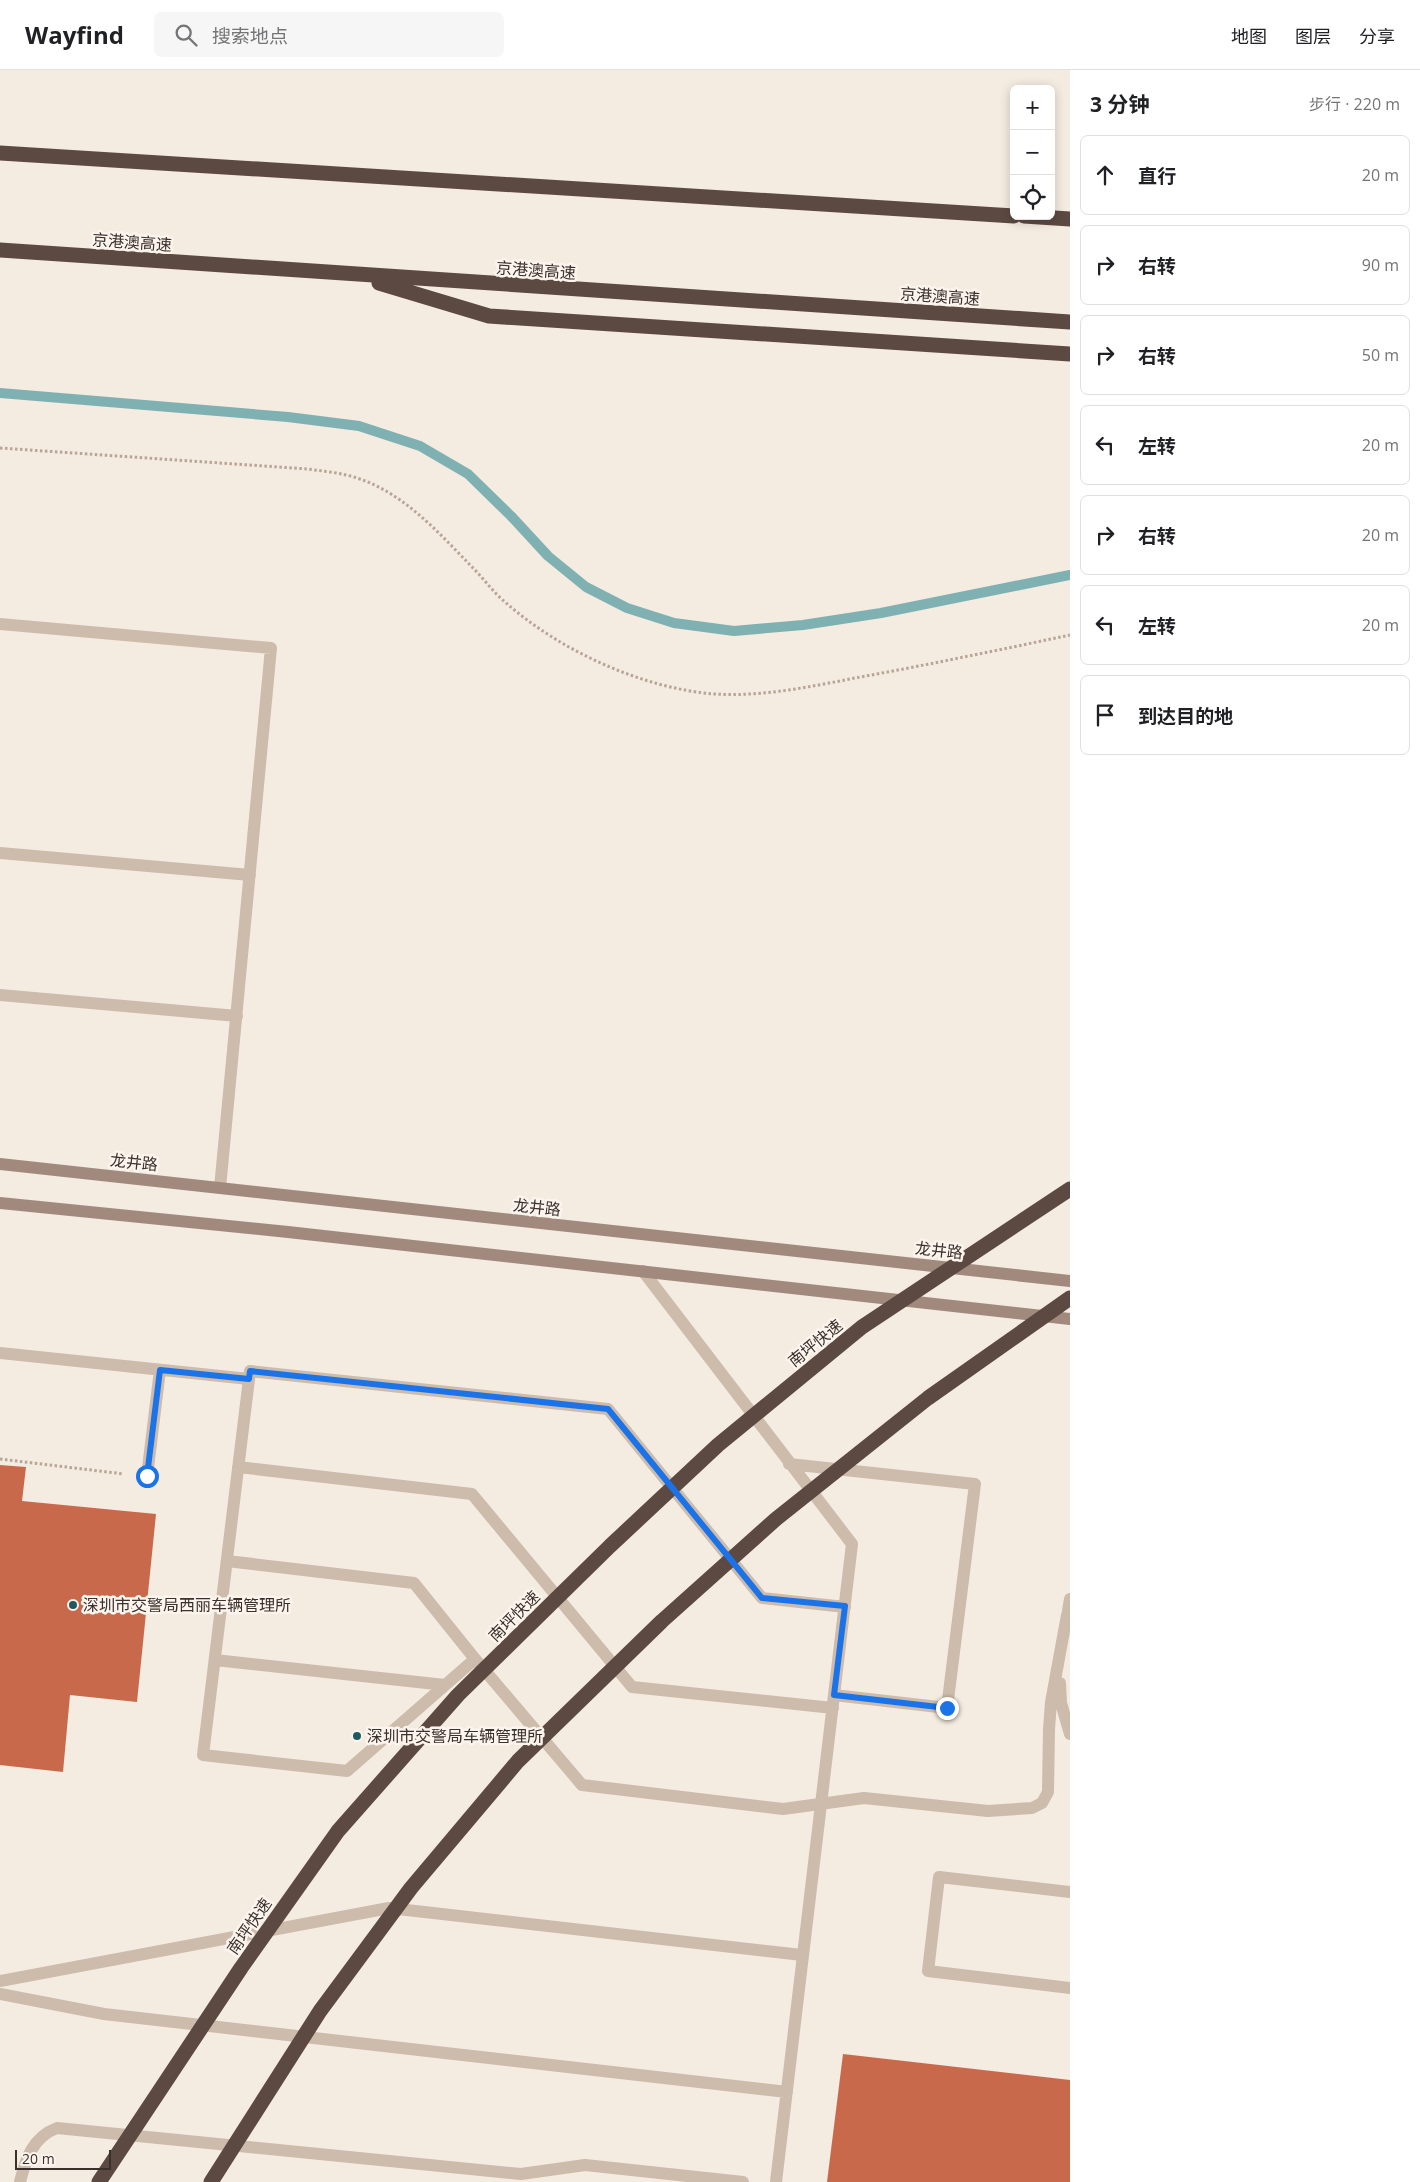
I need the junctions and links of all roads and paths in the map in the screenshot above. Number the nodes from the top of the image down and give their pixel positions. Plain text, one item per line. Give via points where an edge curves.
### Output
1 (0, 153) edge
2 (1010, 216) edge
3 (1055, 218) edge
4 (1070, 219) edge
5 (0, 250) edge
6 (351, 274) junction
7 (1070, 322) edge
8 (1070, 354) edge
9 (0, 448) edge
10 (0, 624) edge
11 (1070, 635) edge
12 (0, 853) edge
13 (250, 875) junction
14 (0, 995) edge
15 (237, 1016) junction
16 (0, 1164) edge
17 (220, 1188) junction
18 (1070, 1189) edge
19 (0, 1203) edge
20 (643, 1271) junction
21 (1070, 1281) edge
22 (1070, 1298) edge
23 (1070, 1319) edge
24 (0, 1353) edge
25 (160, 1370) junction
26 (249, 1379) junction
27 (0, 1459) edge
28 (789, 1464) junction
29 (238, 1467) junction
30 (147, 1476) joint
31 (227, 1561) junction
32 (1070, 1599) edge
33 (845, 1606) junction
34 (1067, 1615) junction
35 (475, 1659) junction
36 (215, 1660) junction
37 (445, 1685) junction
38 (833, 1702) junction
39 (1070, 1734) edge
40 (820, 1804) junction
41 (1070, 1892) edge
42 (802, 1955) junction
43 (0, 1981) edge
44 (1070, 1988) edge
45 (0, 1994) edge
46 (787, 2092) junction
47 (20, 2182) edge
48 (98, 2182) edge
49 (211, 2182) edge
50 (743, 2182) edge
51 (776, 2182) edge

1 - 2 highway
3 - 4 highway
5 - 6 highway, 京港澳高速
6 - 7 highway, 京港澳高速
6 - 8 highway via 489,316
9 - 11 path via 347,475 378,487 412,508 504,602 548,634 606,666 661,684 713,694 765,693
10 - 13 lane via 271,648
12 - 13 lane
13 - 15 lane
14 - 15 lane
15 - 17 lane
16 - 17 street, 龙井路
17 - 21 street, 龙井路
18 - 48 highway, 南坪快速, bridge via 862,1328 718,1445 458,1695 338,1831 241,1968
19 - 20 street
20 - 23 street
20 - 28 lane
22 - 49 highway, bridge via 928,1398 776,1519 662,1621 518,1761 411,1888 320,2011
24 - 25 lane
25 - 26 lane
25 - 30 lane
26 - 29 lane
26 - 33 lane via 250,1371 608,1409 762,1598
27 - 30 path
28 - 33 lane via 852,1544
28 - 38 lane via 975,1484 947,1708
29 - 31 lane
29 - 38 lane via 472,1494 632,1687
31 - 35 lane via 414,1583
31 - 36 lane
32 - 34 lane
33 - 38 lane
34 - 39 lane via 1060,1678 1061,1703
34 - 40 lane via 1051,1702 1048,1792 1042,1803 1032,1808 988,1810 864,1798
35 - 37 lane
35 - 40 lane via 582,1785 783,1809
36 - 37 lane
36 - 37 lane via 203,1755 337,1770 347,1771
38 - 40 lane
40 - 42 lane
41 - 44 lane via 940,1877 928,1971
42 - 43 lane via 389,1908
42 - 46 lane
45 - 46 lane via 104,2014
46 - 51 lane
47 - 50 lane via 25,2162 36,2141 57,2128 72,2128 521,2174 585,2165

